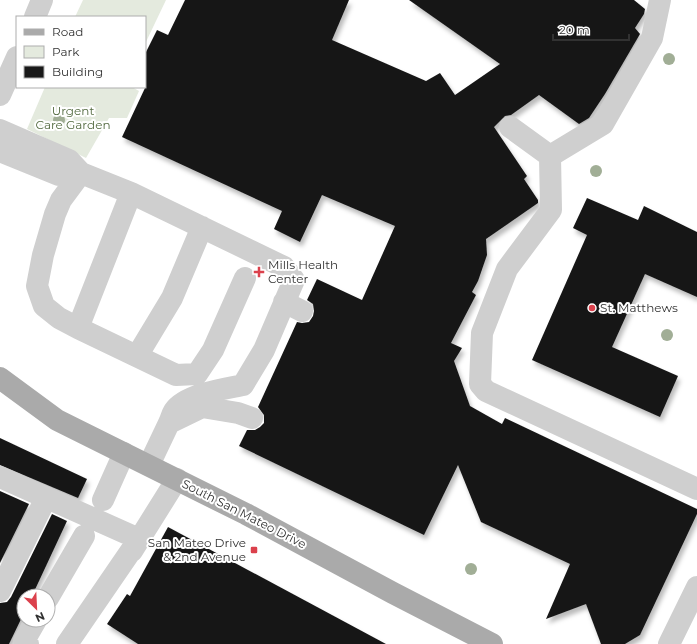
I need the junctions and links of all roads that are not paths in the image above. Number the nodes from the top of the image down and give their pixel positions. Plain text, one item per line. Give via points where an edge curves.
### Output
1 (42, 0) edge
2 (660, 0) edge
3 (35, 16) edge
4 (16, 59) edge
5 (0, 95) edge
6 (510, 127) dead end
7 (0, 130) edge
8 (0, 151) edge
9 (550, 156) junction
10 (82, 173) junction
11 (131, 193) junction
12 (202, 227) junction
13 (246, 249) junction
14 (245, 278) dead end
15 (78, 328) junction
16 (196, 350) dead end
17 (137, 356) junction
18 (0, 378) edge
19 (252, 418) dead end
20 (169, 423) junction
21 (124, 453) junction
22 (149, 465) junction
23 (0, 477) edge
24 (178, 479) junction
25 (697, 489) edge
26 (46, 498) junction
27 (103, 500) dead end
28 (84, 536) dead end
29 (697, 586) edge
30 (54, 588) edge
31 (0, 591) edge
32 (690, 618) edge
33 (31, 628) edge
34 (72, 641) edge
35 (674, 641) edge
36 (28, 644) edge
37 (492, 644) edge

1 - 3 street
2 - 9 street via 652,38 603,124
4 - 5 street
6 - 9 street
7 - 10 street via 69,160
8 - 10 street via 59,175
9 - 25 street via 551,210 507,268 482,333 480,384 486,391
10 - 11 street
10 - 15 street via 61,200 55,214 37,286 44,306
11 - 12 street
11 - 15 street
12 - 13 street
12 - 17 street via 172,298
13 - 16 street
13 - 20 street via 284,267 294,280 293,306 243,385 190,399 175,410
14 - 17 street via 213,350 197,374 176,375
15 - 17 street
18 - 21 main road, South San Mateo Drive via 57,420
19 - 20 street via 202,407
20 - 22 street
21 - 22 main road, South San Mateo Drive
21 - 27 street
22 - 24 main road, South San Mateo Drive
23 - 26 street
24 - 34 street
24 - 37 main road, South San Mateo Drive
26 - 31 street
26 - 34 street via 139,539
28 - 30 street
29 - 32 street
32 - 35 street
33 - 36 street via 24,641

